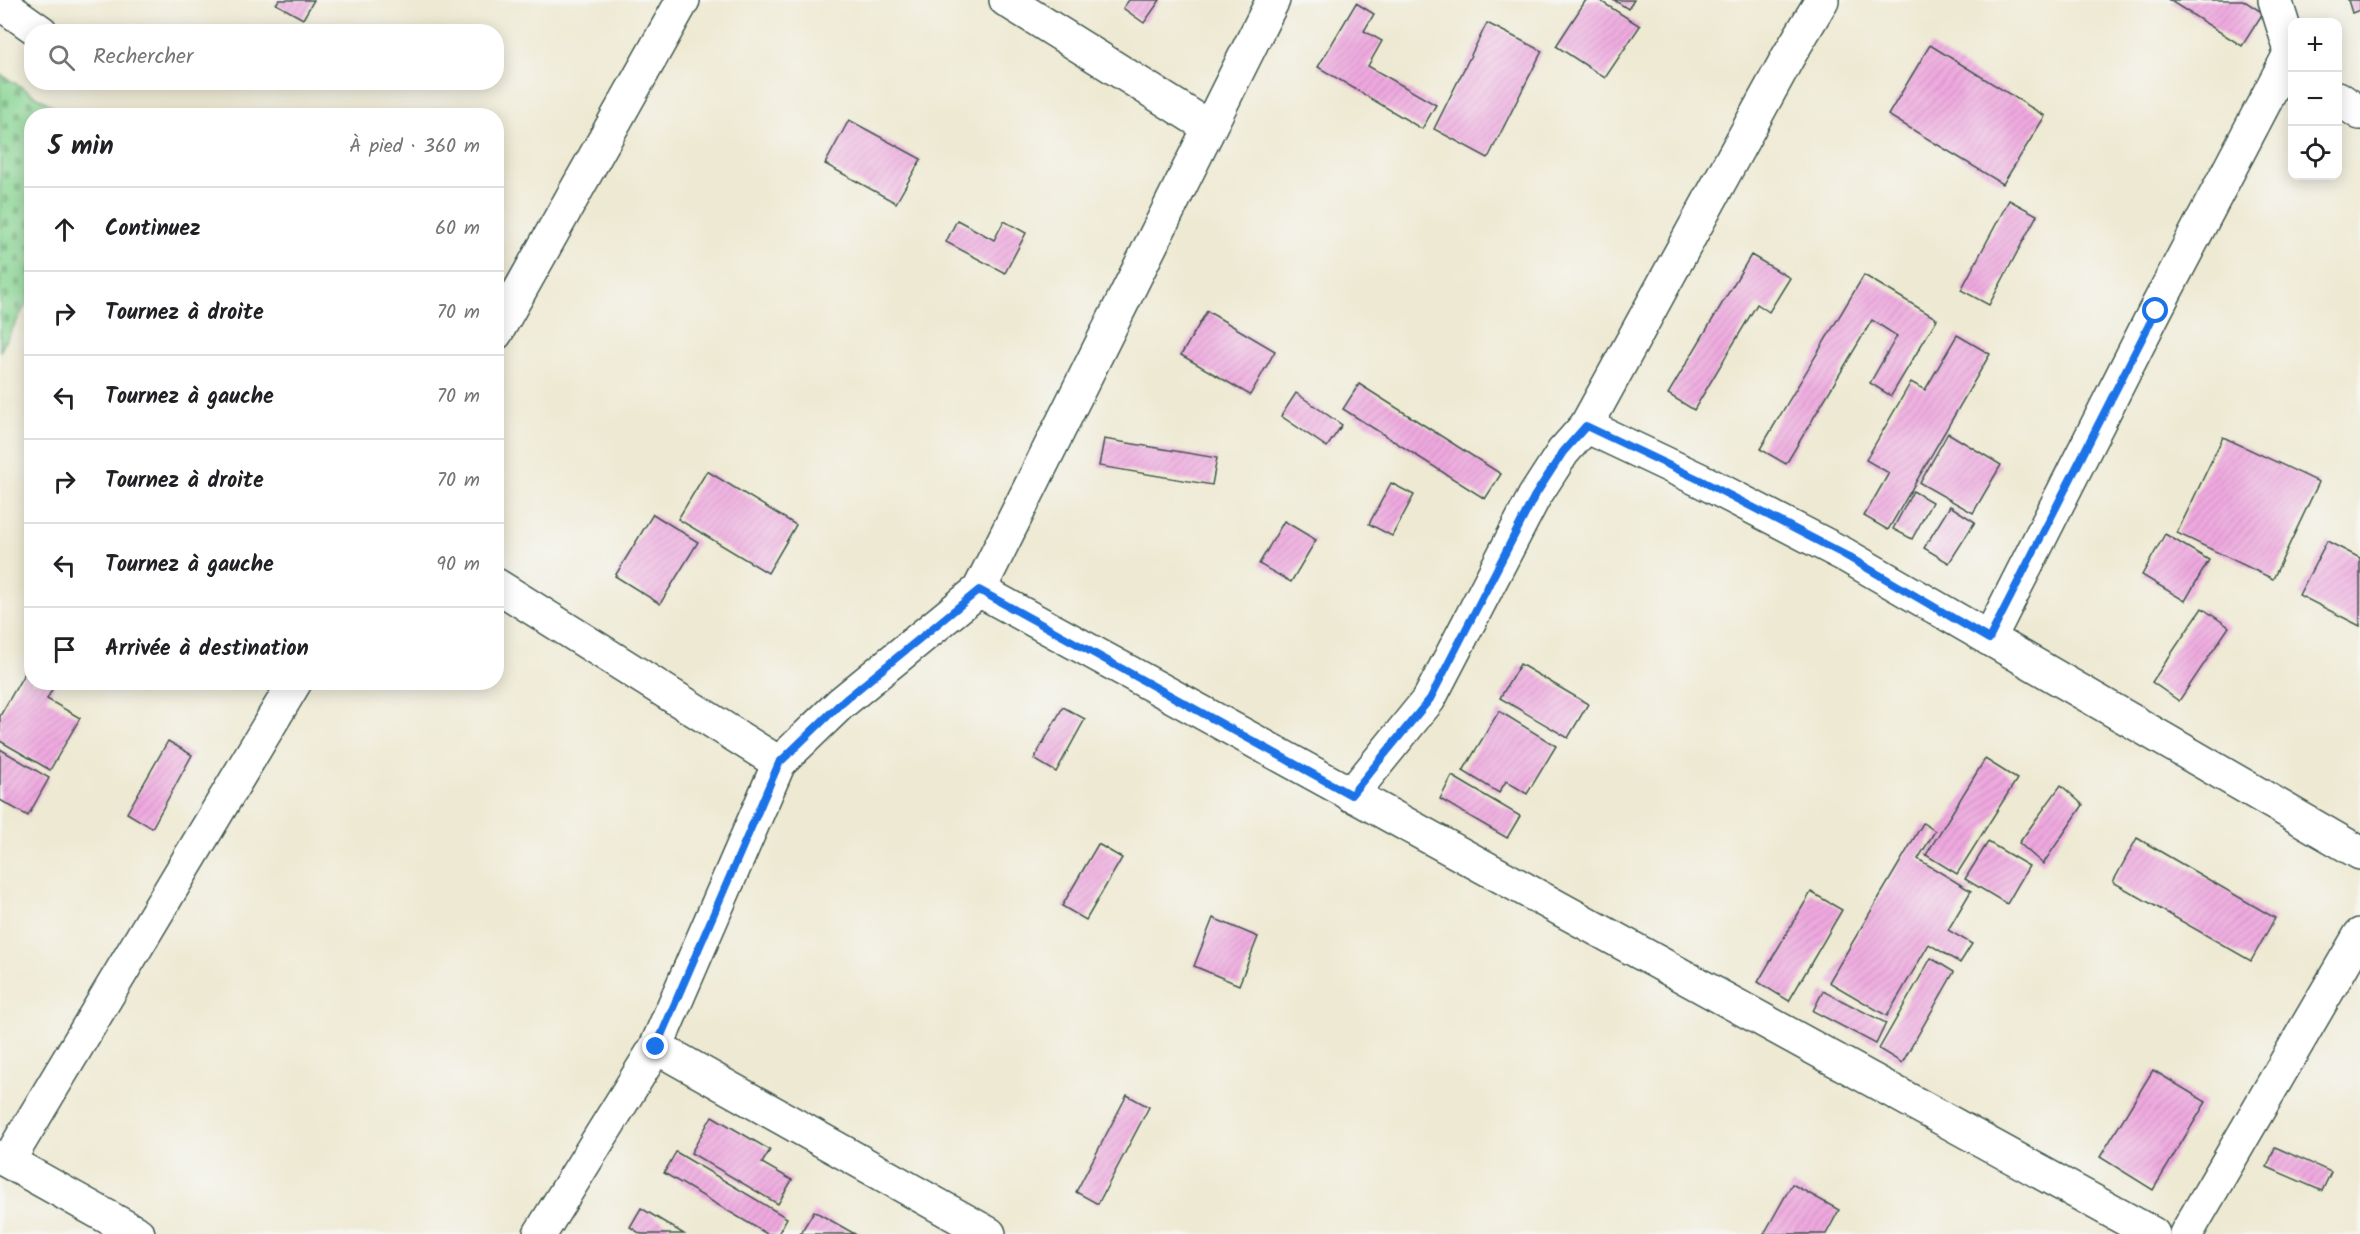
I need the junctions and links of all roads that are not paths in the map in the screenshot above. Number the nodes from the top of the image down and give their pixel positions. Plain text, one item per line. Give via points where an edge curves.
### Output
1 (683, 0) edge
2 (1006, 0) edge
3 (1273, 0) edge
4 (1822, 0) edge
5 (2275, 0) edge
6 (0, 3) edge
7 (30, 24) edge
8 (2288, 41) edge
9 (2288, 61) edge
10 (2342, 101) edge
11 (2360, 113) edge
12 (1209, 127) junction
13 (504, 319) edge
14 (1586, 426) junction
15 (504, 590) edge
16 (979, 590) junction
17 (1989, 639) junction
18 (290, 690) edge
19 (779, 763) junction
20 (1351, 795) junction
21 (2360, 853) edge
22 (2360, 935) edge
23 (656, 1047) junction
24 (4, 1159) edge
25 (138, 1234) edge
26 (540, 1234) edge
27 (989, 1234) edge
28 (2153, 1234) edge
29 (2186, 1234) edge

1 - 13 street
2 - 12 street
3 - 12 street
4 - 14 street
5 - 8 street
6 - 7 street
9 - 17 street
10 - 11 street
12 - 16 street
14 - 17 street via 1845,555
14 - 20 street via 1563,452 1534,497 1430,699
15 - 19 street
16 - 19 street via 840,704
16 - 20 street
17 - 21 street
18 - 24 street
19 - 23 street
20 - 28 street
22 - 29 street
23 - 26 street
23 - 27 street
24 - 25 street

